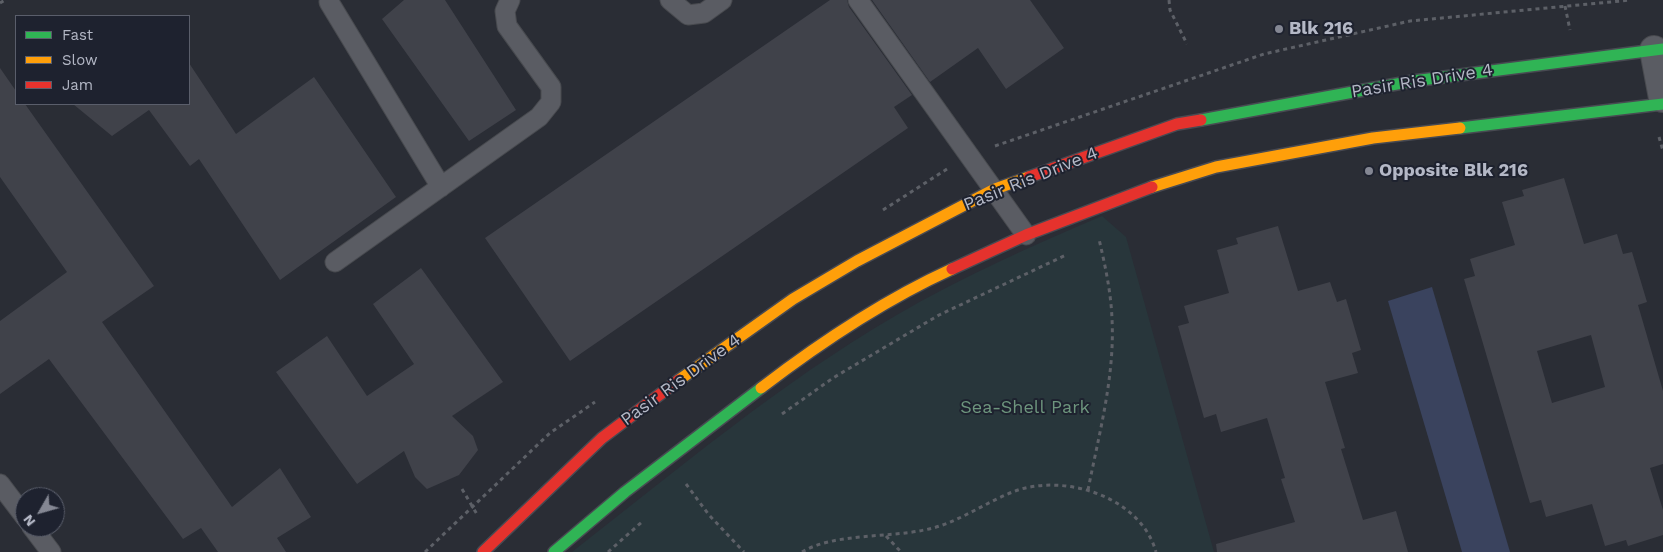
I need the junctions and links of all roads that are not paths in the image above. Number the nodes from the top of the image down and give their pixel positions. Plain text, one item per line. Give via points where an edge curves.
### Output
1 (510, 0) edge
2 (670, 0) edge
3 (722, 0) edge
4 (858, 0) edge
5 (329, 2) dead end
6 (1658, 49) edge
7 (1663, 98) edge
8 (1663, 104) edge
9 (441, 187) junction
10 (995, 189) junction
11 (1026, 235) junction
12 (335, 262) dead end
13 (0, 484) edge
14 (15, 504) edge
15 (40, 537) edge
16 (502, 545) edge
17 (51, 552) edge
18 (483, 552) edge
19 (554, 552) edge

1 - 9 lane via 505,11 507,26 551,87 551,102 539,117
2 - 3 lane via 688,14 704,13
4 - 10 lane
5 - 9 lane
6 - 7 street, Pasir Ris Drive 4
6 - 10 street, Pasir Ris Drive 4 via 1414,81 1177,124
8 - 11 street via 1363,140 1216,167 1128,195
9 - 12 lane
10 - 11 lane
10 - 16 street, Pasir Ris Drive 4 via 857,261 793,299 661,393 602,438
11 - 19 street via 917,285 812,349 625,492
13 - 14 lane
15 - 17 lane
16 - 18 street, Pasir Ris Drive 4

